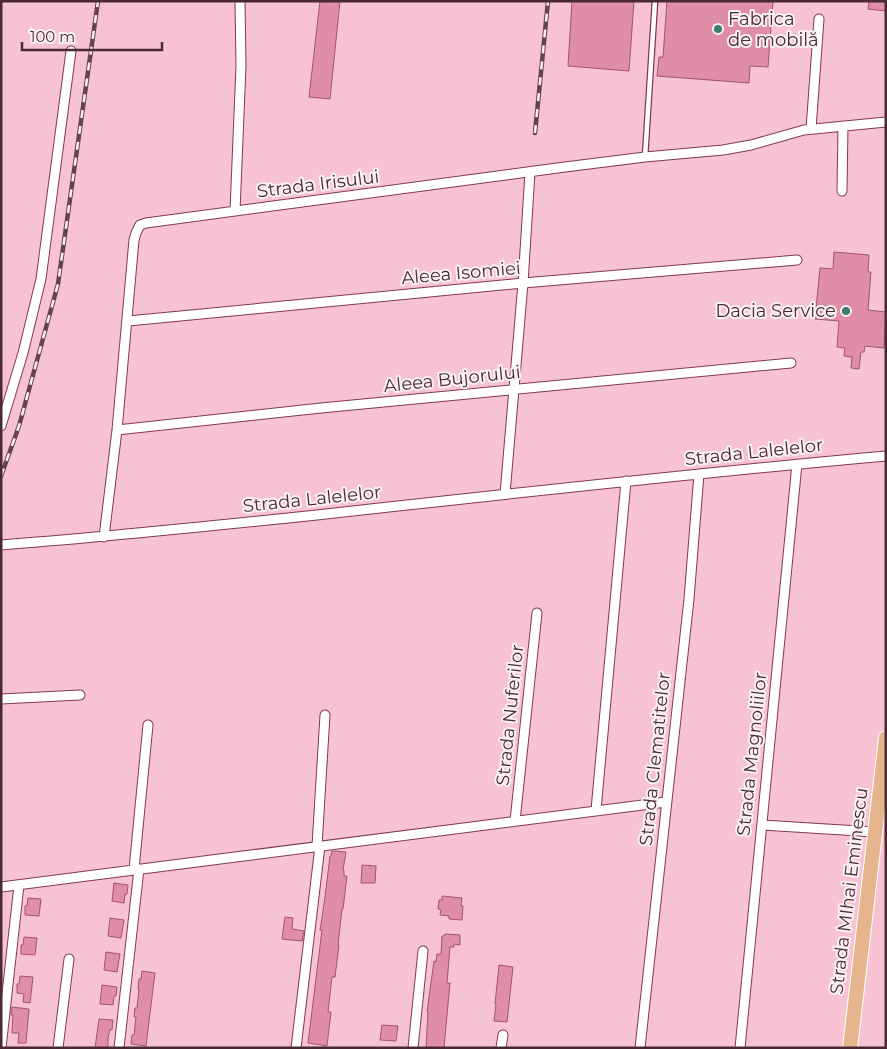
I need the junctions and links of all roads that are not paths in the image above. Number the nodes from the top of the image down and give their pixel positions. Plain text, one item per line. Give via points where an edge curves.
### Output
1 (240, 1) edge
2 (655, 1) edge
3 (819, 19) dead end
4 (71, 51) dead end
5 (886, 122) edge
6 (842, 126) junction
7 (811, 129) junction
8 (645, 157) junction
9 (530, 172) junction
10 (842, 192) dead end
11 (235, 211) junction
12 (797, 260) dead end
13 (523, 283) junction
14 (128, 321) junction
15 (791, 363) dead end
16 (514, 390) junction
17 (1, 426) edge
18 (117, 430) junction
19 (886, 456) edge
20 (797, 464) junction
21 (700, 474) junction
22 (626, 481) junction
23 (505, 494) junction
24 (104, 537) junction
25 (1, 545) edge
26 (537, 613) dead end
27 (80, 695) dead end
28 (1, 699) edge
29 (325, 715) dead end
30 (148, 725) dead end
31 (886, 738) edge
32 (666, 802) junction
33 (596, 810) junction
34 (515, 821) junction
35 (762, 825) junction
36 (875, 832) junction
37 (318, 846) junction
38 (137, 869) junction
39 (19, 885) junction
40 (1, 887) edge
41 (423, 951) dead end
42 (69, 959) dead end
43 (503, 1035) dead end
44 (1, 1048) edge
45 (58, 1048) edge
46 (119, 1048) edge
47 (296, 1048) edge
48 (413, 1048) edge
49 (501, 1048) edge
50 (640, 1048) edge
51 (740, 1048) edge
52 (850, 1048) edge

1 - 11 street via 241,66
2 - 8 lane
3 - 7 street
4 - 17 street via 41,279
5 - 6 street, Strada Irisului
6 - 7 street, Strada Irisului
6 - 10 street
7 - 8 street, Strada Irisului via 730,149
8 - 9 street, Strada Irisului
9 - 11 street, Strada Irisului
9 - 13 street
11 - 14 street, Strada Irisului via 140,225 134,240
12 - 13 street, Aleea Isomiei
13 - 14 street, Aleea Isomiei
13 - 16 street
14 - 18 street, Strada Irisului
15 - 16 street, Aleea Bujorului
16 - 18 street, Aleea Bujorului
16 - 23 street
18 - 24 street, Strada Irisului
19 - 20 street, Strada Lalelelor
20 - 21 street, Strada Lalelelor
20 - 35 street, Strada Magnoliilor
21 - 22 street, Strada Lalelelor
21 - 32 street, Strada Clematitelor
22 - 23 street, Strada Lalelelor
22 - 33 street
23 - 24 street, Strada Lalelelor
24 - 25 street, Strada Lalelelor
26 - 34 street, Strada Nuferilor
27 - 28 street
29 - 37 street
30 - 38 street
31 - 36 main road, Strada MIhai Eminescu
32 - 33 street
32 - 50 street, Strada Clematitelor
33 - 34 street
34 - 37 street
35 - 36 street
35 - 51 street, Strada Magnoliilor
36 - 52 main road, Strada MIhai Eminescu
37 - 38 street
37 - 47 street
38 - 39 street
38 - 46 street
39 - 40 street
39 - 44 street
41 - 48 street
42 - 45 street
43 - 49 street

